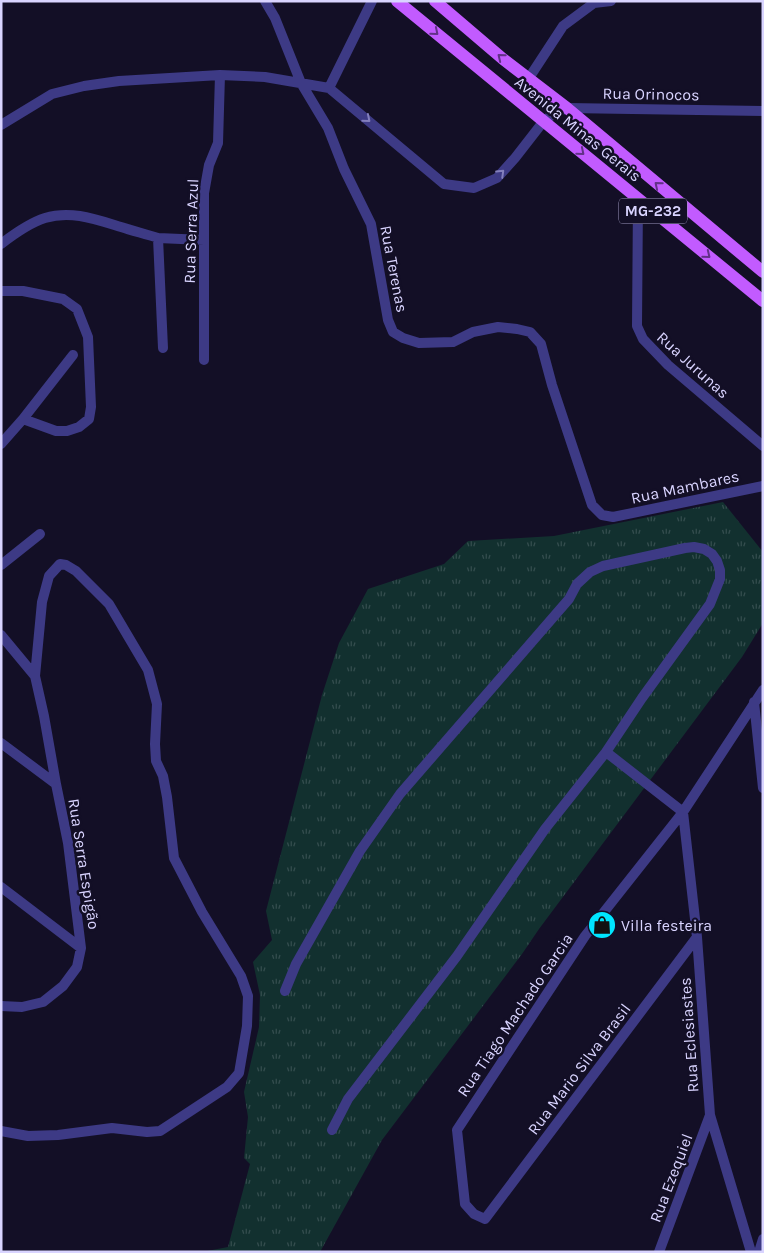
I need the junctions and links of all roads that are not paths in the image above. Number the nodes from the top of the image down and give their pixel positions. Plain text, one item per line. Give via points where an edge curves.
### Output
1 (266, 1) edge
2 (372, 1) edge
3 (397, 1) edge
4 (434, 1) edge
5 (611, 1) edge
6 (220, 75) junction
7 (530, 78) junction
8 (301, 83) junction
9 (329, 88) junction
10 (567, 108) junction
11 (758, 110) edge
12 (763, 118) edge
13 (543, 122) junction
14 (1, 125) edge
15 (638, 199) junction
16 (158, 238) junction
17 (204, 240) junction
18 (1, 244) edge
19 (763, 272) edge
20 (1, 291) edge
21 (763, 301) edge
22 (163, 348) dead end
23 (73, 355) dead end
24 (204, 360) dead end
25 (23, 419) junction
26 (1, 444) edge
27 (763, 446) edge
28 (763, 486) edge
29 (613, 517) joint
30 (40, 534) dead end
31 (1, 565) edge
32 (1, 634) edge
33 (35, 676) junction
34 (763, 690) edge
35 (754, 702) junction
36 (1, 743) edge
37 (606, 752) junction
38 (56, 784) junction
39 (763, 788) edge
40 (683, 812) junction
41 (1, 887) edge
42 (697, 937) junction
43 (81, 948) junction
44 (285, 991) dead end
45 (1, 1006) edge
46 (710, 1116) junction
47 (332, 1130) dead end
48 (1, 1131) edge
49 (485, 1218) joint
50 (763, 1239) edge
51 (659, 1252) edge
52 (751, 1252) edge
53 (759, 1252) edge

1 - 8 street, Rua Terenas
2 - 9 street
3 -> 13 main road, Avenida Minas Gerais / MG-232
7 -> 4 main road, Avenida Minas Gerais / MG-232
5 - 7 street via 594,3 563,26
6 - 8 street
6 - 14 street via 84,86 52,94
6 - 17 street, Rua Serra Azul via 218,143 204,193
7 - 10 main road, Avenida Minas Gerais / MG-232
8 - 9 street
8 - 29 street, Rua Terenas via 328,128 371,224 388,320 393,332 419,343 433,343 453,342 473,332 498,328 530,332 542,344 552,385 592,504 602,515
9 -> 13 street via 444,184 474,188 497,178
10 - 11 street, Rua Orinocos
10 - 13 street, Rua Orinocos
19 -> 10 main road, Avenida Minas Gerais / MG-232
11 - 12 street
13 -> 15 main road, Avenida Minas Gerais / MG-232
15 -> 21 main road, Avenida Minas Gerais / MG-232
15 - 27 street, Rua Jurunas via 637,326 643,338 668,366
16 - 17 street
16 - 18 street via 88,217 64,214 44,218
16 - 22 street
17 - 24 street, Rua Serra Azul
20 - 25 street via 24,291 63,299 77,310 88,337 89,419 79,427 56,431
23 - 25 street
25 - 26 street
28 - 29 street, Rua Mambares
30 - 31 street
32 - 33 street
33 - 38 street, Rua Serra Espigão
33 - 48 street via 42,602 50,576 60,564 66,565 76,570 110,604 148,670 157,704 156,761 167,797 174,858 241,976 248,996 248,1026 239,1073 228,1086 160,1131 112,1128 28,1136
34 - 35 street, Rua Tiago Machado Garcia
35 - 39 street
35 - 40 street, Rua Tiago Machado Garcia
36 - 38 street
37 - 40 street
37 - 44 street via 710,604 720,580 720,570 712,554 704,549 685,548 603,566 590,572 578,584 569,599 400,794 360,850 296,964
37 - 47 street via 348,1098
38 - 43 street, Rua Serra Espigão via 68,843
40 - 42 street, Rua Eclesiastes
40 - 49 street, Rua Tiago Machado Garcia via 585,936 456,1130 464,1204 474,1214
41 - 43 street
42 - 46 street, Rua Eclesiastes
42 - 49 street, Rua Mario Silva Brasil
43 - 45 street, Rua Serra Espigão via 77,967 63,986 43,1002 22,1008
46 - 51 street, Rua Ezequiel
46 - 52 street, Rua Eclesiastes
50 - 53 street

